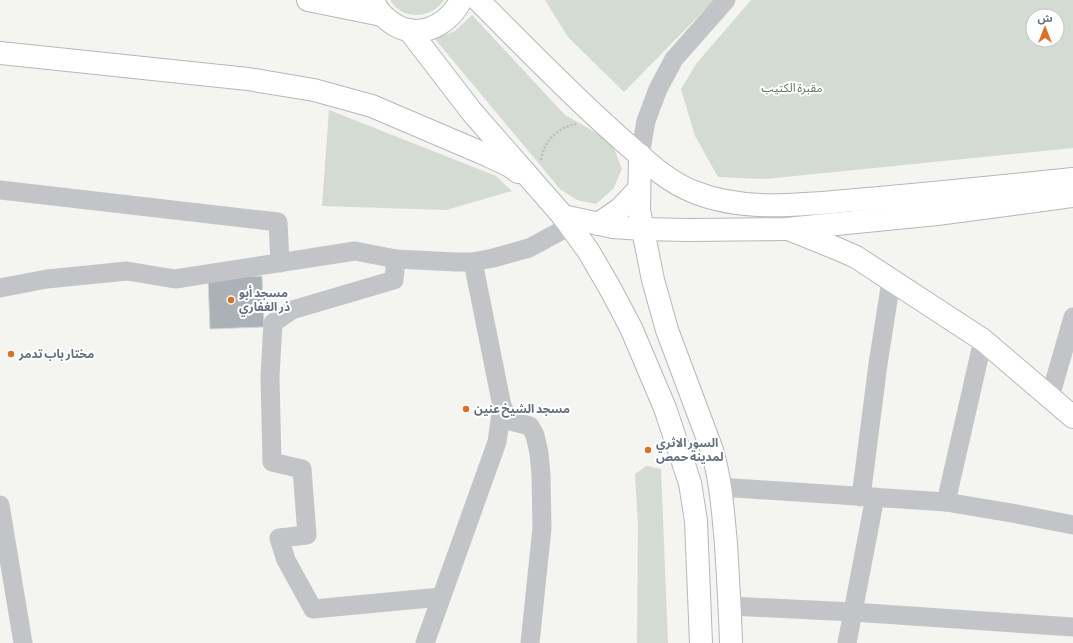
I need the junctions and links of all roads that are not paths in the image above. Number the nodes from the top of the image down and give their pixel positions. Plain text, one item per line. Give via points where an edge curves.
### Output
1 (308, 0) edge
2 (461, 0) edge
3 (478, 0) edge
4 (726, 0) edge
5 (377, 7) edge
6 (410, 30) junction
7 (0, 53) edge
8 (640, 155) junction
9 (1073, 179) edge
10 (536, 186) junction
11 (0, 190) edge
12 (638, 190) junction
13 (1073, 196) edge
14 (567, 221) junction
15 (598, 224) junction
16 (642, 229) junction
17 (786, 229) junction
18 (396, 259) junction
19 (473, 262) junction
20 (280, 263) junction
21 (891, 282) junction
22 (0, 288) edge
23 (1073, 317) edge
24 (983, 340) junction
25 (1050, 397) junction
26 (502, 406) junction
27 (1073, 417) edge
28 (720, 487) junction
29 (868, 497) junction
30 (946, 502) junction
31 (0, 505) edge
32 (1073, 525) edge
33 (441, 597) junction
34 (730, 606) junction
35 (853, 612) junction
36 (1073, 627) edge
37 (24, 643) edge
38 (425, 643) edge
39 (530, 643) edge
40 (701, 643) edge
41 (731, 643) edge
42 (847, 643) edge

1 - 5 main road
2 - 6 main road via 452,14 440,24 426,30
3 - 8 main road via 574,97
4 - 8 street via 674,59 658,89 646,121
5 - 6 main road via 394,25
6 - 10 main road via 472,112
7 - 10 main road via 248,79 314,90 372,106 489,156 510,166
8 - 9 main road via 656,170 694,192 714,199 764,205 948,192
8 - 12 main road
10 - 14 main road
11 - 20 street via 278,222
12 - 15 main road via 620,210
12 - 16 main road
13 - 17 main road via 937,214
14 - 15 main road
14 - 19 street via 529,248
14 - 40 main road via 589,252 631,328 665,408 685,464 696,521
15 - 16 main road
16 - 17 main road
16 - 28 main road via 659,305 712,450
17 - 21 main road via 838,248
18 - 19 street
18 - 20 street via 355,251
18 - 33 street via 394,280 292,310 273,323 270,376 272,462 302,469 307,535 279,538 286,560 313,609
19 - 26 street
20 - 22 street via 175,279 127,271 47,279
21 - 24 main road
21 - 29 street via 878,364
23 - 25 street
24 - 25 main road
24 - 30 street
25 - 27 main road
26 - 33 street via 497,442
26 - 39 street via 510,421 530,426 535,435 542,475 542,528
28 - 29 street
28 - 34 main road
29 - 30 street
29 - 35 street
30 - 32 street
31 - 37 street
33 - 38 street
34 - 35 street
34 - 41 main road
35 - 36 street
35 - 42 street

